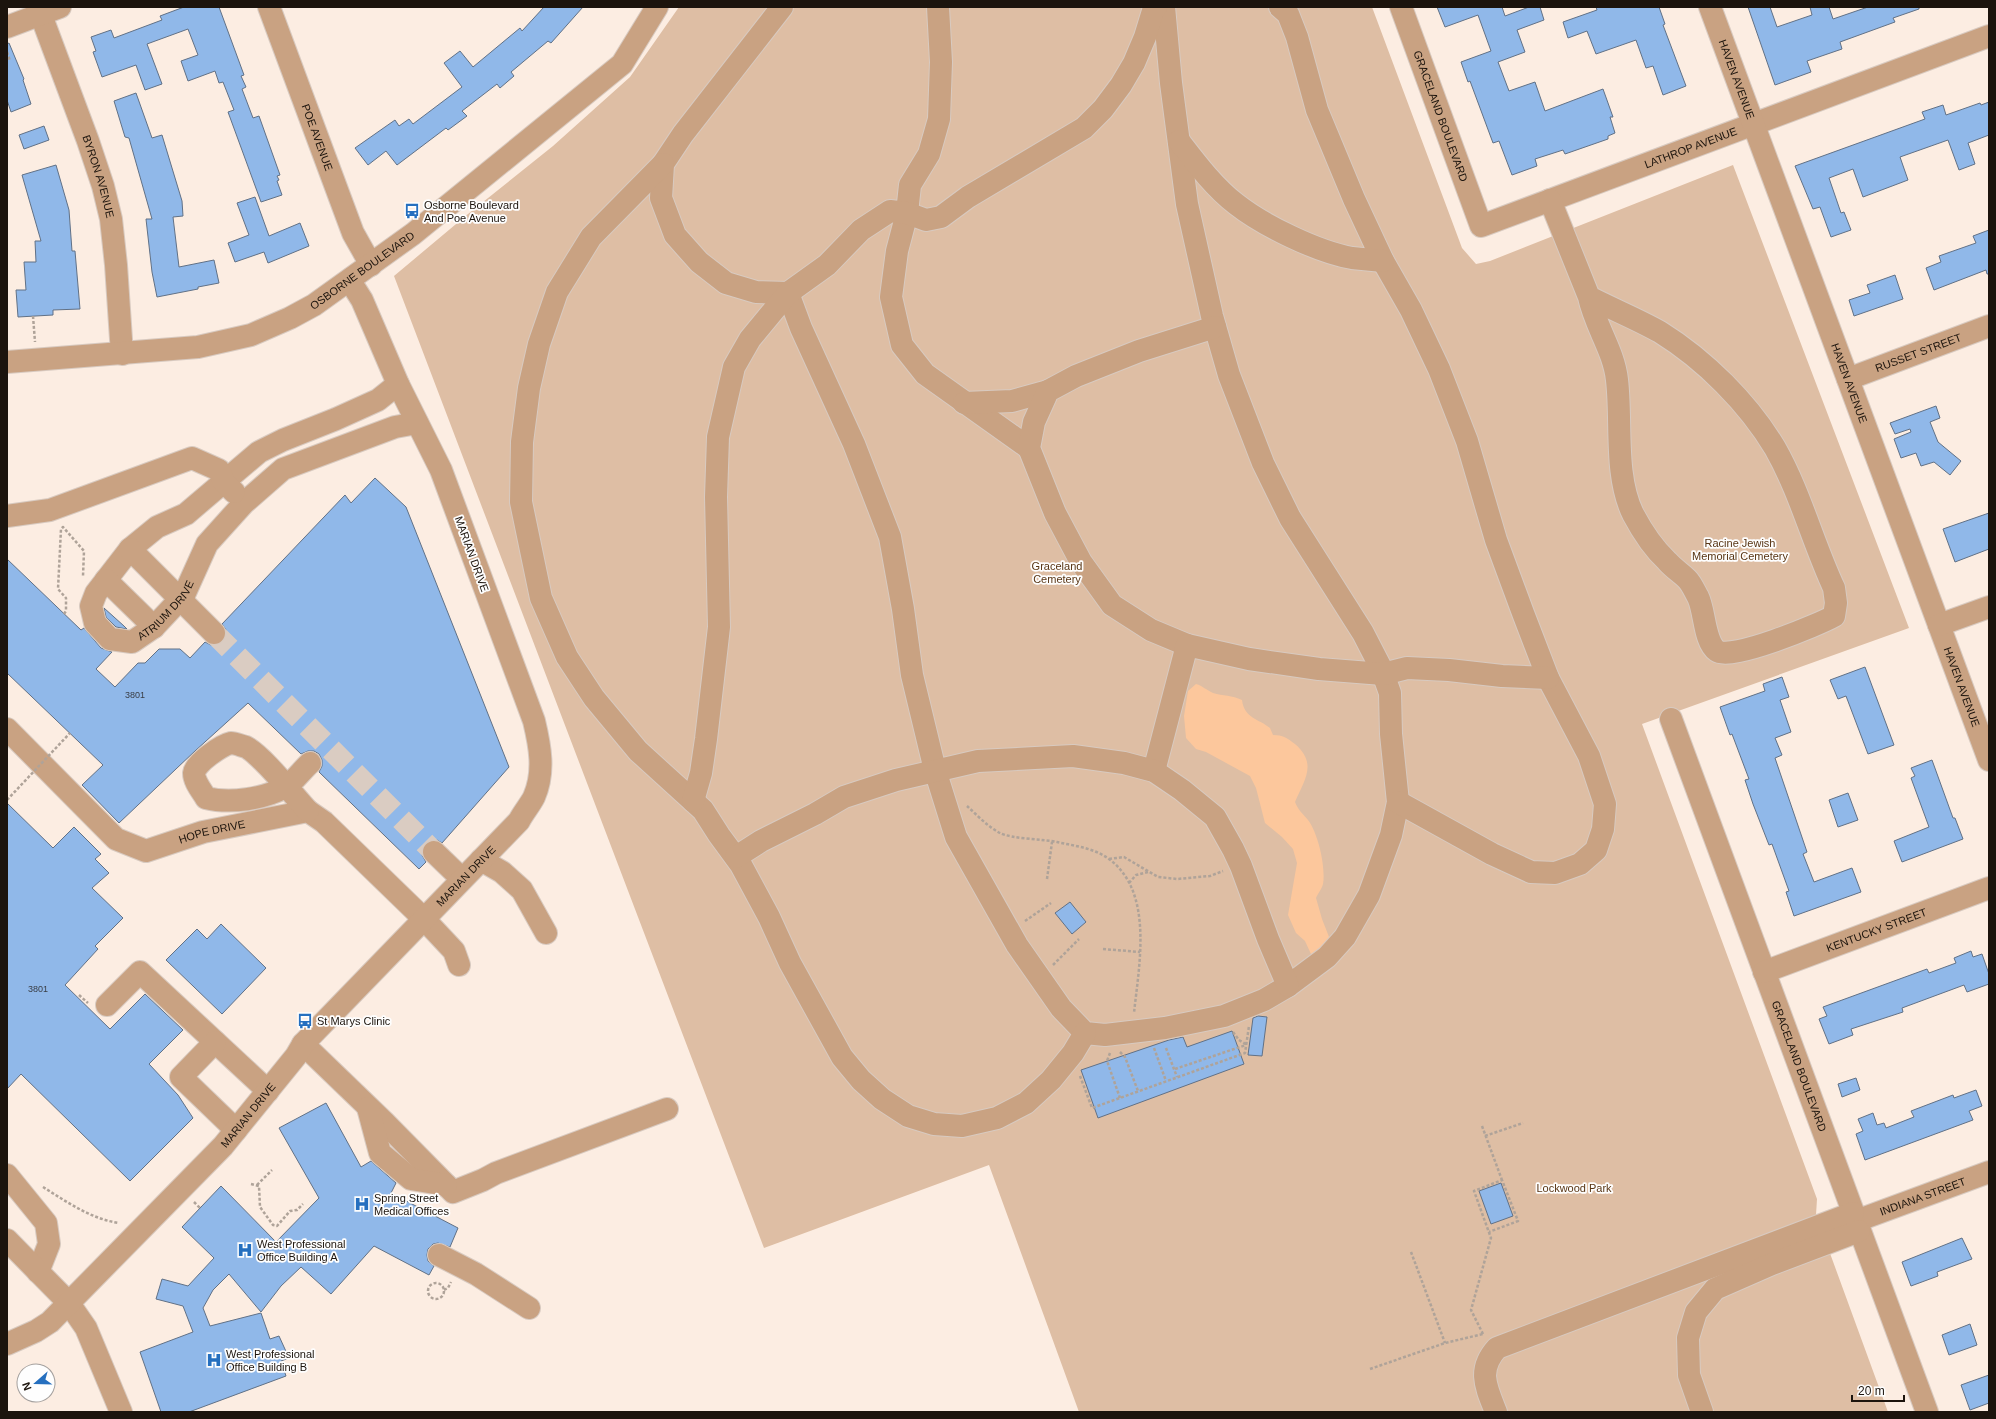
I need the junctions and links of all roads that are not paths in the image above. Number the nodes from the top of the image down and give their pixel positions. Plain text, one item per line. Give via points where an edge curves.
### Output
1 (269, 7) edge
2 (657, 7) edge
3 (782, 7) edge
4 (938, 7) edge
5 (1156, 7) edge
6 (1164, 7) edge
7 (1280, 7) edge
8 (1400, 7) edge
9 (1710, 7) edge
10 (46, 9) edge
11 (7, 27) edge
12 (1989, 36) edge
13 (1753, 124) junction
14 (1179, 140) junction
15 (663, 164) junction
16 (1550, 200) junction
17 (907, 213) junction
18 (1482, 226) joint
19 (1383, 261) junction
20 (371, 266) junction
21 (350, 281) junction
22 (788, 293) junction
23 (1589, 297) junction
24 (1215, 326) junction
25 (1989, 326) edge
26 (122, 354) junction
27 (7, 362) edge
28 (1848, 379) junction
29 (398, 384) junction
30 (1048, 391) junction
31 (964, 403) junction
32 (417, 423) junction
33 (1029, 448) junction
34 (224, 482) junction
35 (244, 503) junction
36 (7, 516) edge
37 (130, 549) junction
38 (106, 580) junction
39 (180, 600) junction
40 (1989, 607) edge
41 (1939, 626) junction
42 (154, 627) junction
43 (214, 633) tunnel mouth
44 (1187, 645) junction
45 (1383, 674) junction
46 (1548, 678) junction
47 (1671, 719) dead end
48 (7, 729) edge
49 (1989, 760) edge
50 (310, 763) dead end
51 (935, 770) junction
52 (1154, 771) junction
53 (693, 801) junction
54 (1398, 802) junction
55 (308, 811) junction
56 (434, 852) tunnel mouth
57 (736, 857) junction
58 (481, 860) junction
59 (462, 880) junction
60 (1989, 888) edge
61 (424, 919) junction
62 (546, 933) dead end
63 (459, 965) dead end
64 (1764, 972) junction
65 (1288, 986) junction
66 (107, 1005) dead end
67 (1101, 1038) junction
68 (215, 1042) junction
69 (303, 1044) junction
70 (268, 1091) junction
71 (667, 1109) dead end
72 (236, 1130) junction
73 (1989, 1172) edge
74 (7, 1175) edge
75 (1856, 1222) junction
76 (7, 1240) edge
77 (439, 1255) dead end
78 (38, 1272) junction
79 (68, 1302) junction
80 (529, 1308) dead end
81 (7, 1344) edge
82 (121, 1412) edge
83 (1496, 1412) edge
84 (1702, 1412) edge
85 (1927, 1412) edge

1 - 20 street, POE AVENUE via 353,233
2 - 20 street, OSBORNE BOULEVARD via 622,64
3 - 15 street via 683,134
4 - 17 street via 941,62 939,119 929,154 910,185
5 - 17 street via 1128,74 1103,109 1084,128 968,197 941,217 926,220
6 - 14 street
7 - 19 street via 1288,14 1317,110
8 - 18 street, GRACELAND BOULEVARD
9 - 13 street, HAVEN AVENUE
10 - 11 street
10 - 26 street, BYRON AVENUE via 103,186 111,219
12 - 13 street, LATHROP AVENUE
13 - 16 street, LATHROP AVENUE
13 - 28 street, HAVEN AVENUE
14 - 19 street via 1205,173 1236,204 1260,220 1309,244 1351,258
14 - 24 street via 1187,204
15 - 22 street via 661,198 675,235 699,262 726,283 756,292
15 - 53 street via 591,237 558,292 539,344 529,388 522,442 521,502 541,598 567,656 594,698 638,751
16 - 18 street, LATHROP AVENUE
16 - 23 street
17 - 22 street via 890,211 861,230 827,265
17 - 31 street via 897,250 891,297 902,345 925,374
19 - 46 street via 1440,369 1467,441 1496,540
20 - 21 street, OSBORNE BOULEVARD
21 - 26 street, OSBORNE BOULEVARD via 290,318 251,334 198,348
21 - 29 street, MARIAN DRIVE via 362,300
22 - 51 street via 801,328 854,444 890,537 912,674
22 - 53 street via 750,339 734,367 718,437 716,497 719,627 706,740
23 - 23 street via 1592,311 1612,356 1617,379 1622,468 1633,513 1645,535 1666,561 1688,580 1700,601 1709,640 1717,651 1727,654 1752,648 1822,623 1834,616 1834,588 1781,461 1754,417 1719,380 1688,353 1659,332
24 - 30 street via 1139,351 1076,376
24 - 45 street via 1229,375 1263,463 1290,518 1363,633
25 - 28 street, RUSSET STREET
26 - 27 street, OSBORNE BOULEVARD
28 - 41 street, HAVEN AVENUE
29 - 32 street, MARIAN DRIVE
29 - 34 street, ATRIUM DRIVE via 378,400 259,452
30 - 31 street via 1012,401
30 - 33 street via 1034,422
31 - 33 street
32 - 35 street, ATRIUM DRIVE via 395,427 283,469
32 - 58 street, MARIAN DRIVE via 441,470 534,721 541,749 540,773 534,797 519,820
33 - 44 street via 1062,527 1081,562 1112,604 1151,630
34 - 35 street
34 - 36 street via 219,470 192,458 50,510
34 - 37 street, ATRIUM DRIVE via 186,514 157,527
35 - 39 street, ATRIUM DRIVE via 207,544 189,587
37 - 38 street, ATRIUM DRIVE
37 - 39 street
38 - 42 street
38 - 42 street, ATRIUM DRIVE via 96,593 91,606 95,623 110,639 132,642
39 - 42 street, ATRIUM DRIVE
39 - 43 street
40 - 41 street
41 - 49 street, HAVEN AVENUE
44 - 45 street via 1280,664
44 - 52 street
45 - 46 street via 1407,668
45 - 54 street via 1390,693 1391,734
46 - 54 street via 1589,756 1605,804 1603,830 1596,850 1580,864 1555,873 1531,872 1492,854
47 - 64 street, GRACELAND BOULEVARD
48 - 55 street, HOPE DRIVE via 116,839 146,851 203,832
50 - 55 street via 286,787
51 - 52 street via 978,761 1073,756 1124,763
51 - 57 street via 844,797
51 - 67 street via 956,837 1010,932 1061,1008
52 - 65 street via 1214,816 1241,866
53 - 57 street via 703,810
54 - 65 street via 1391,834 1369,895 1345,937 1327,957
55 - 61 street via 324,822
56 - 59 street
57 - 67 street via 842,1057 861,1080 882,1099 908,1116 934,1124 962,1126 997,1118 1026,1102 1051,1080 1068,1060
58 - 59 street, MARIAN DRIVE
58 - 62 street via 502,872 522,890
59 - 61 street, MARIAN DRIVE
60 - 64 street, KENTUCKY STREET
61 - 63 street via 454,951
61 - 69 street, MARIAN DRIVE
64 - 75 street, GRACELAND BOULEVARD
65 - 67 street via 1264,1000 1224,1016 1156,1032 1131,1031
66 - 68 street via 140,972
68 - 70 street
68 - 72 street via 181,1078
69 - 70 street, MARIAN DRIVE
69 - 71 street via 453,1192 496,1173
70 - 72 street, MARIAN DRIVE
72 - 79 street, MARIAN DRIVE
73 - 75 street, INDIANA STREET
74 - 78 street via 46,1223 49,1244
75 - 83 street via 1498,1348 1490,1355 1484,1378
75 - 84 street via 1716,1289 1696,1312 1688,1338 1689,1375
75 - 85 street, GRACELAND BOULEVARD
76 - 78 street
77 - 80 street via 476,1274
78 - 79 street
79 - 81 street, MARIAN DRIVE via 50,1322
79 - 82 street via 86,1328

